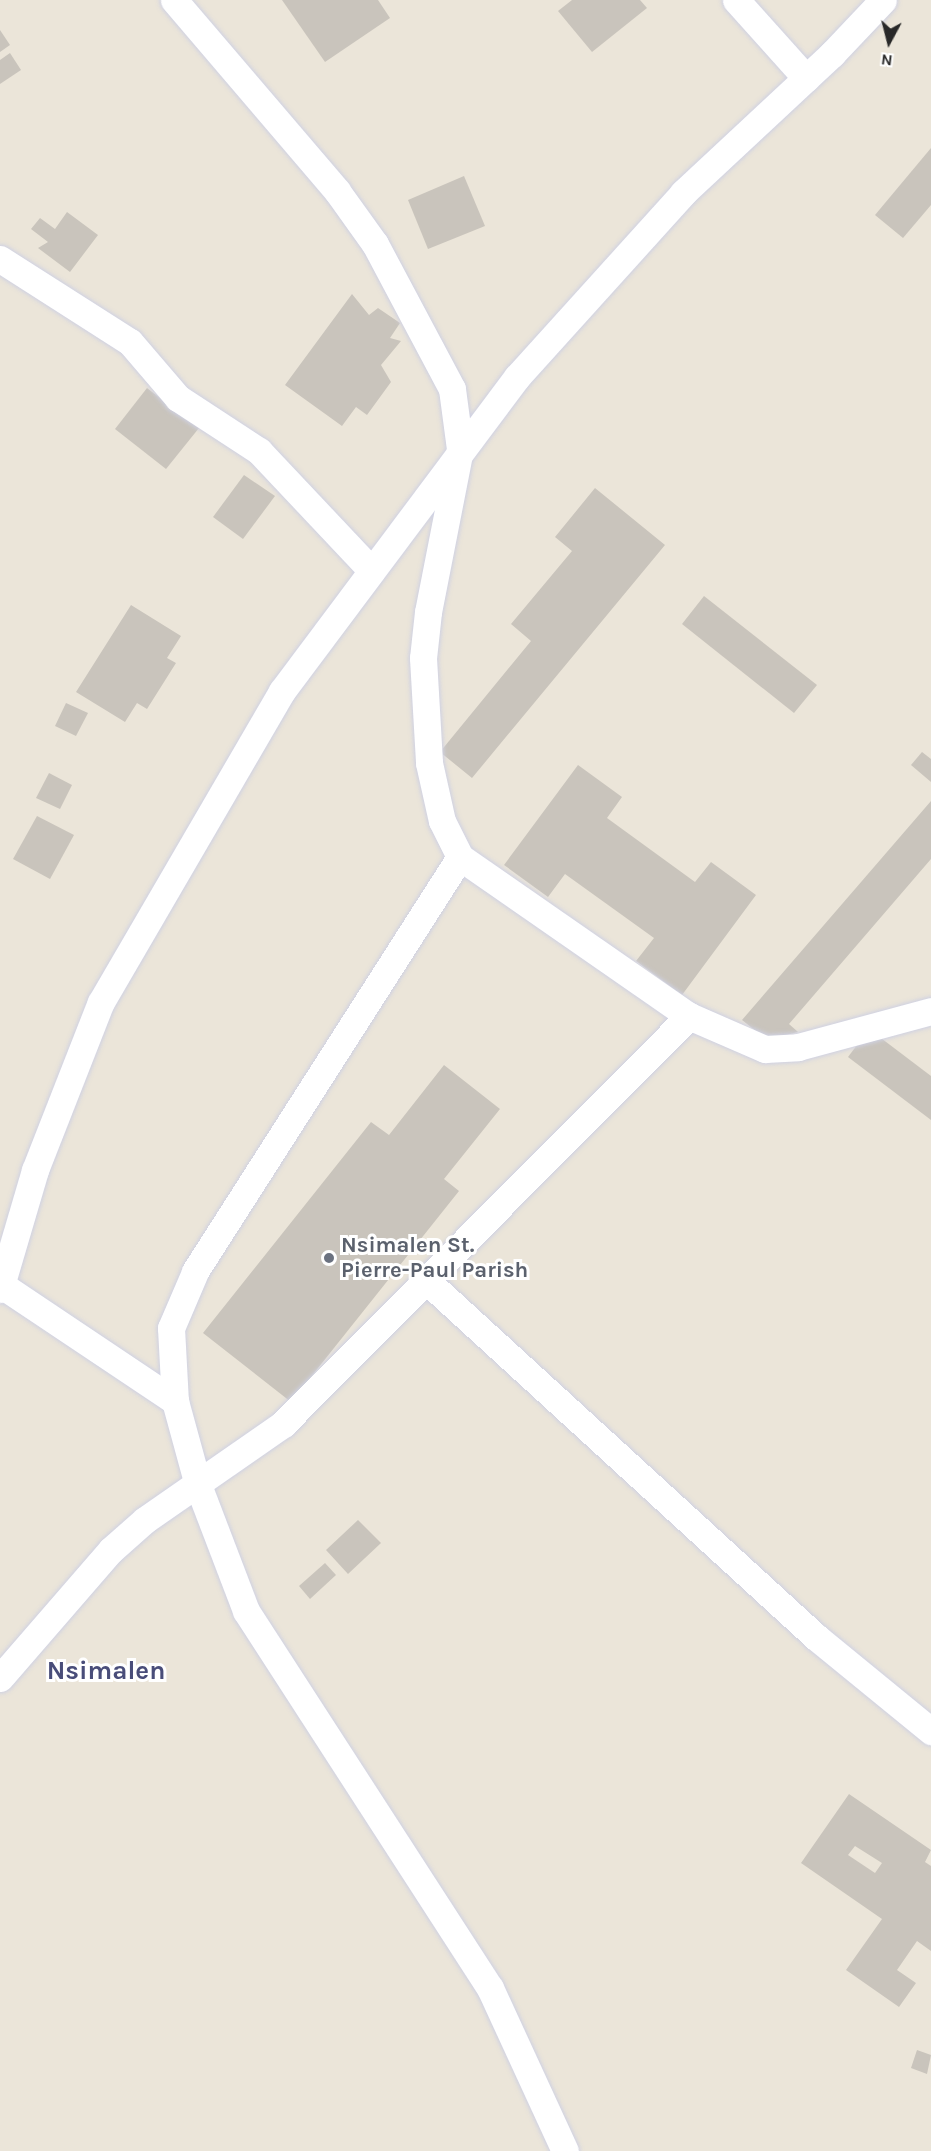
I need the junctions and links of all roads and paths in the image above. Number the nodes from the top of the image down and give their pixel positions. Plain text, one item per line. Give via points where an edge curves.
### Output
1 (174, 0) edge
2 (736, 0) edge
3 (883, 0) edge
4 (806, 78) junction
5 (0, 259) edge
6 (460, 449) junction
7 (371, 570) junction
8 (460, 857) junction
9 (931, 1011) edge
10 (689, 1016) junction
11 (428, 1282) junction
12 (0, 1284) edge
13 (0, 1289) edge
14 (176, 1401) junction
15 (198, 1485) junction
16 (0, 1678) edge
17 (931, 1731) edge
18 (565, 2151) edge

1 - 6 street via 337,191 375,244 452,389
2 - 4 street
3 - 4 street
4 - 6 street via 682,193 517,377
5 - 7 street via 130,342 178,398 259,451
6 - 7 street
6 - 8 street via 428,612 423,658 429,763 442,821
7 - 12 street via 282,691 101,1002 35,1170
8 - 10 street
8 - 14 street via 195,1272 171,1328
9 - 10 street via 798,1047 765,1049
10 - 11 street
11 - 15 street via 284,1424
11 - 17 street via 816,1637
12 - 13 street
12 - 14 street
14 - 15 street
15 - 16 street via 145,1520 111,1550
15 - 18 street via 246,1611 490,1988

